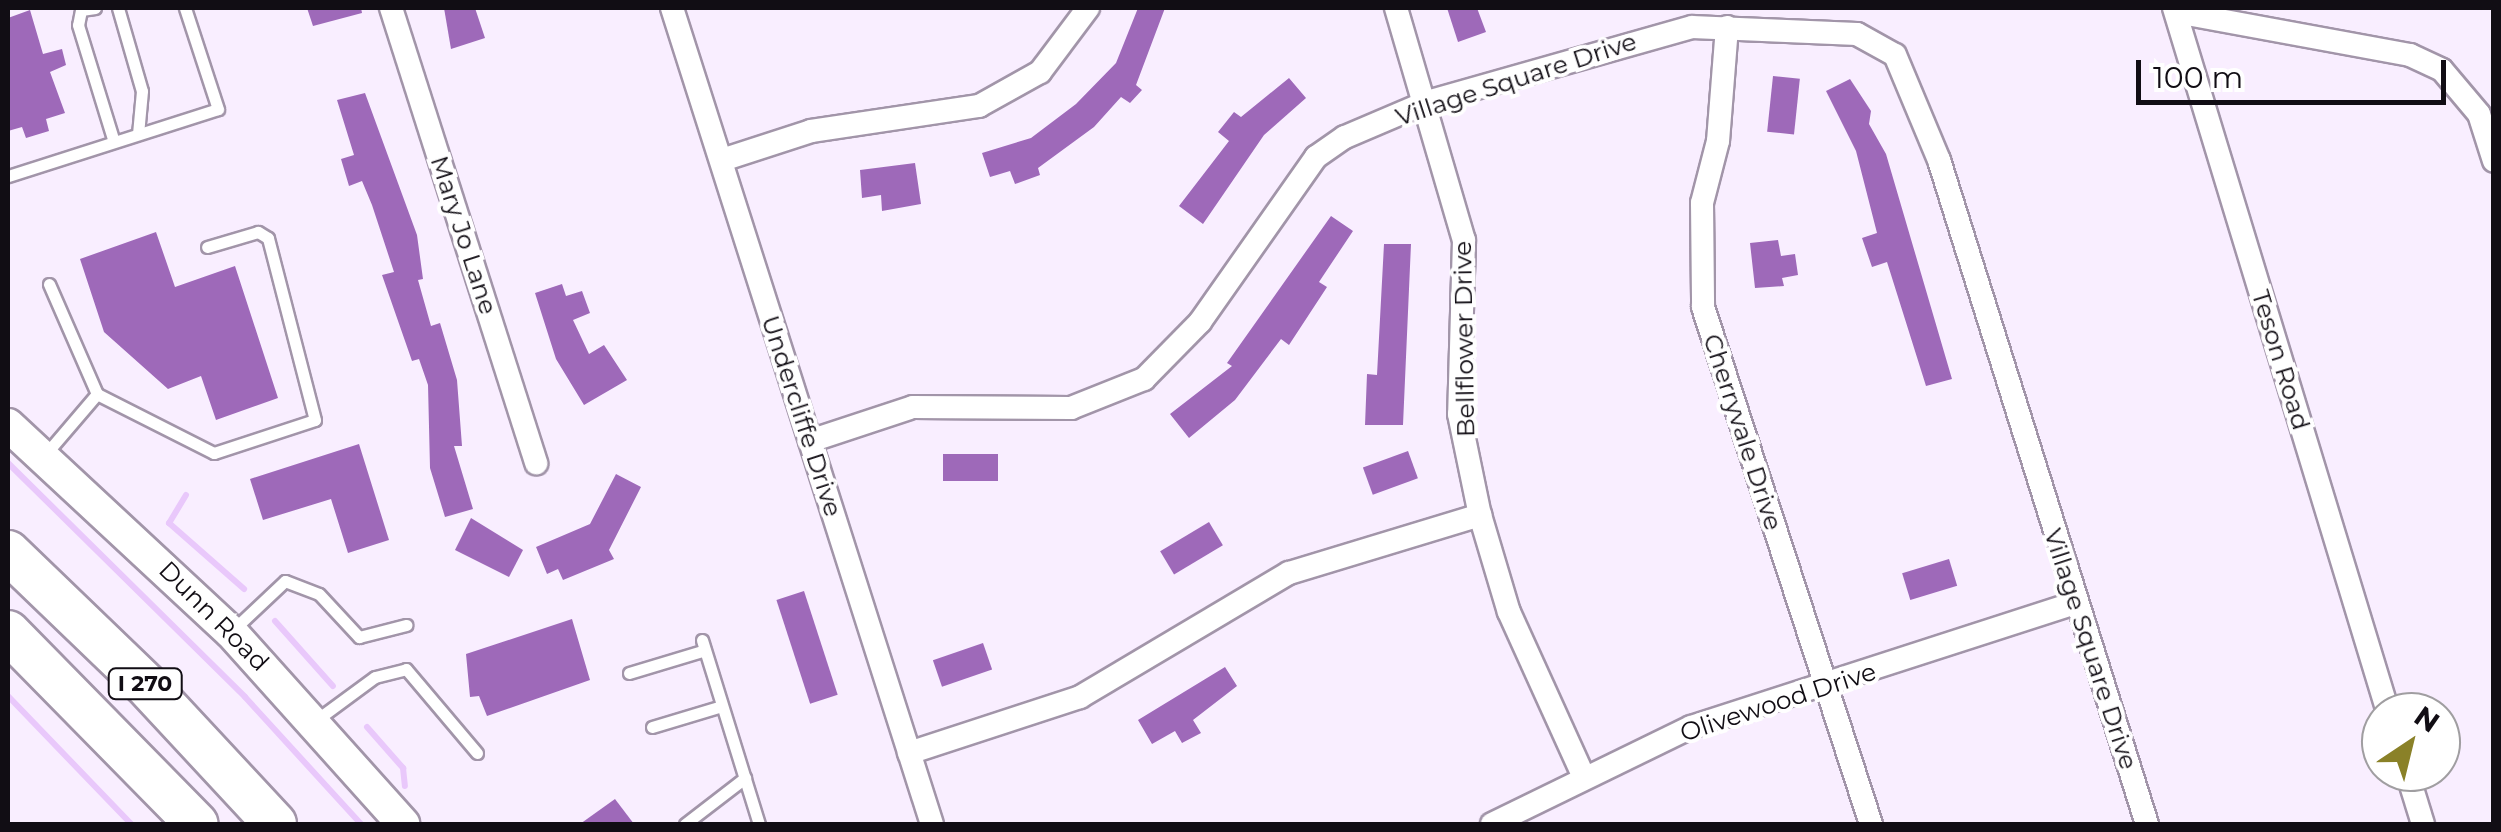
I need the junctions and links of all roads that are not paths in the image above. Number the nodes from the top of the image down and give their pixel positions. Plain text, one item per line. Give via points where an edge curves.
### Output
1 (95, 8) edge
2 (118, 8) edge
3 (185, 8) edge
4 (391, 8) edge
5 (672, 8) edge
6 (1088, 8) edge
7 (1396, 8) edge
8 (2175, 10) edge
9 (1726, 27) junction
10 (1427, 102) junction
11 (138, 134) junction
12 (114, 142) junction
13 (722, 160) junction
14 (2494, 161) edge
15 (8, 176) edge
16 (207, 247) dead end
17 (49, 284) dead end
18 (97, 394) junction
19 (8, 425) edge
20 (810, 441) junction
21 (44, 456) junction
22 (536, 463) dead end
23 (1480, 516) junction
24 (8, 552) edge
25 (2075, 604) junction
26 (406, 624) dead end
27 (8, 632) edge
28 (231, 632) junction
29 (629, 673) dead end
30 (1826, 687) junction
31 (2382, 692) edge
32 (722, 706) junction
33 (315, 721) junction
34 (652, 728) dead end
35 (909, 752) junction
36 (477, 754) dead end
37 (1584, 777) junction
38 (744, 778) junction
39 (2413, 792) edge
40 (197, 824) edge
41 (274, 824) edge
42 (403, 824) edge
43 (685, 824) edge
44 (759, 824) edge
45 (932, 824) edge
46 (1492, 824) edge
47 (1871, 824) edge
48 (2147, 824) edge
49 (2422, 824) edge

1 - 12 lane via 81,10 78,25
2 - 11 lane via 142,90
3 - 11 lane via 218,109
4 - 22 street, Mary Jo Lane
5 - 13 street, Undercliffe Drive
6 - 13 street via 1040,72 979,106 811,132
7 - 10 street, Bellflower Drive
8 - 14 street via 2410,55 2442,70 2479,114
8 - 31 street, Teson Road
9 - 10 street, Village Square Drive via 1656,34
9 - 25 street, Village Square Drive via 1857,34 1895,55 1939,160
9 - 30 street, Cherryvale Drive via 1718,142 1702,203 1702,307
10 - 20 street, Village Square Drive via 1345,137 1316,157 1200,322 1144,379 1071,408 912,407
10 - 23 street, Bellflower Drive via 1464,240 1459,414
11 - 12 lane
12 - 15 lane
13 - 20 street, Undercliffe Drive
16 - 18 lane via 258,232 268,238 315,420 214,453
17 - 18 lane
18 - 21 lane
19 - 21 street, Dunn Road
20 - 35 street, Undercliffe Drive
21 - 28 street, Dunn Road
23 - 35 street via 1289,573 1080,697
23 - 37 street, Bellflower Drive via 1509,612
24 - 41 highway, I 270 via 145,684
25 - 30 street, Olivewood Drive
25 - 48 street, Village Square Drive
26 - 28 lane via 359,637 319,594 286,580
27 - 40 highway, I 270
28 - 33 street, Dunn Road
29 - 32 lane via 703,645
30 - 37 street, Olivewood Drive via 1743,707
30 - 47 street, Cherryvale Drive
32 - 34 lane
32 - 38 lane
33 - 36 lane via 376,677 406,670
33 - 42 street, Dunn Road
35 - 45 street, Undercliffe Drive
37 - 46 street, Olivewood Drive
38 - 43 lane
38 - 44 lane
39 - 49 street

